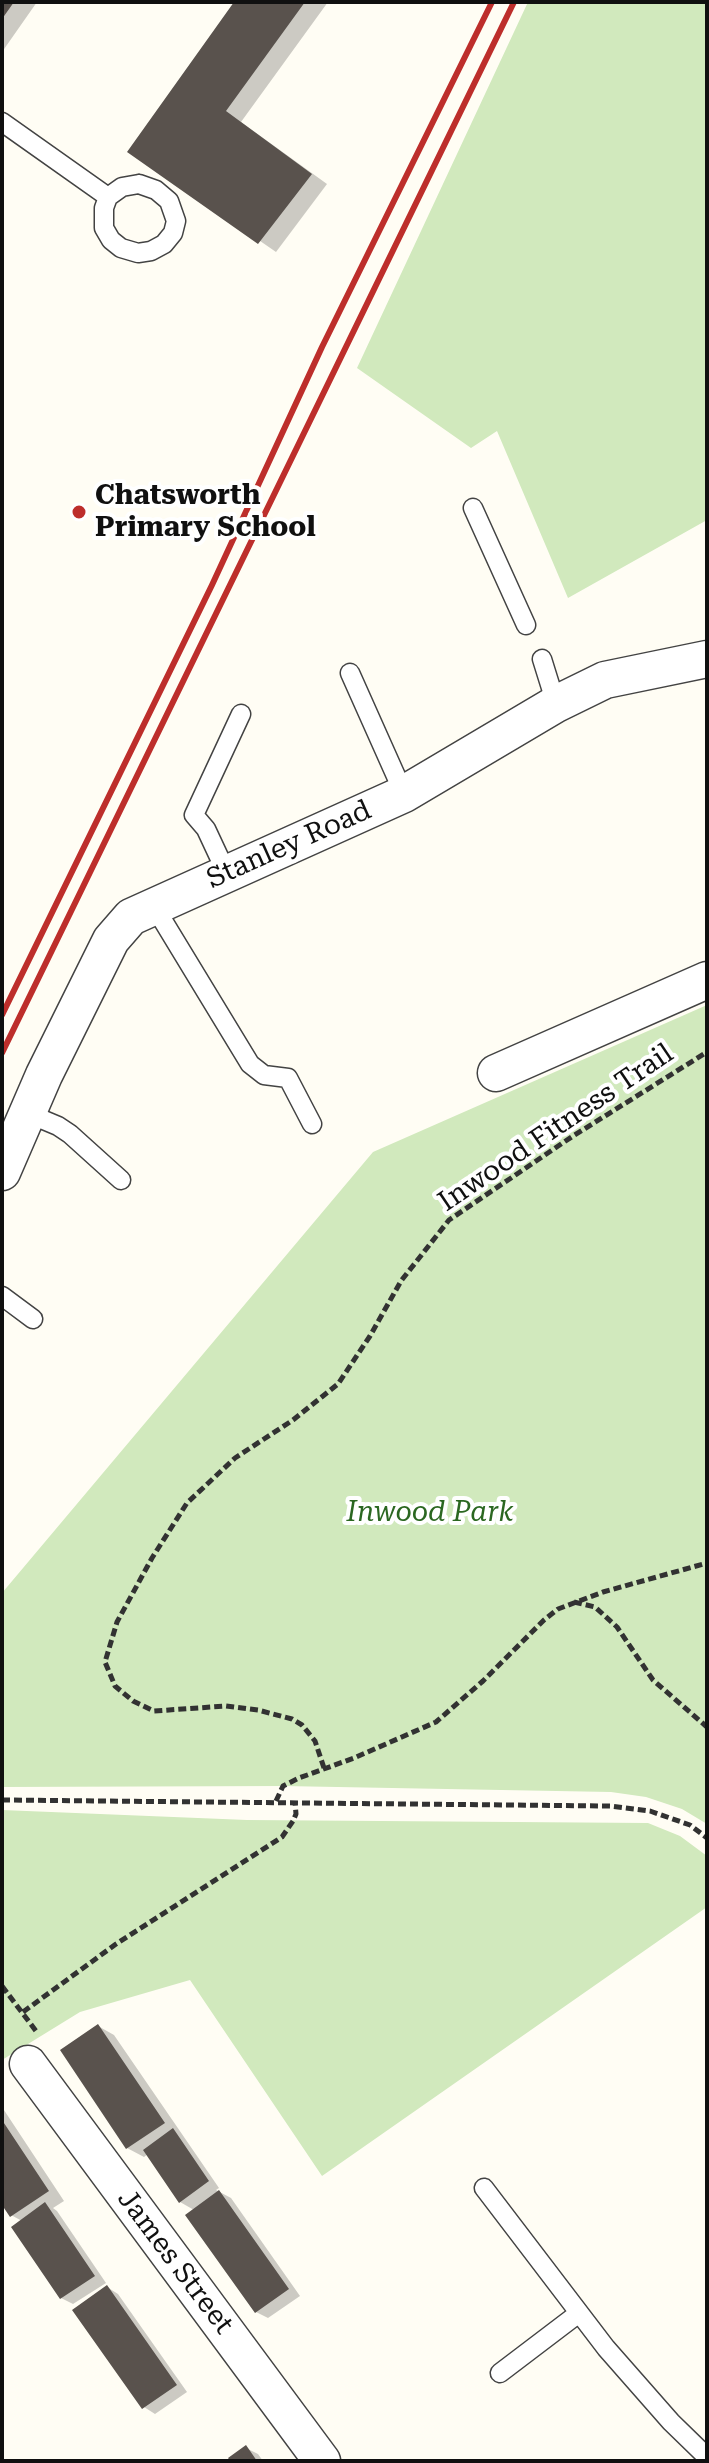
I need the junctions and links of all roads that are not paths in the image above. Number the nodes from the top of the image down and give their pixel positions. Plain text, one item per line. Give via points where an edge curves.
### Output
1 (2, 122) edge
2 (108, 197) dead end
3 (473, 508) dead end
4 (526, 625) dead end
5 (542, 659) dead end
6 (707, 659) edge
7 (350, 673) dead end
8 (556, 704) junction
9 (241, 714) dead end
10 (404, 794) junction
11 (227, 874) junction
12 (154, 906) junction
13 (707, 980) edge
14 (496, 1073) dead end
15 (27, 1113) junction
16 (312, 1124) dead end
17 (2, 1172) edge
18 (121, 1180) dead end
19 (2, 1296) edge
20 (33, 1319) dead end
21 (28, 2064) dead end
22 (484, 2188) dead end
23 (579, 2313) junction
24 (500, 2373) dead end
25 (707, 2457) edge
26 (322, 2461) edge

1 - 2 lane
3 - 4 lane
5 - 8 lane
6 - 8 street, Stanley Road via 605,680
7 - 10 lane
8 - 10 street, Stanley Road
9 - 11 lane via 194,815
10 - 11 street, Stanley Road
11 - 12 street, Stanley Road
12 - 15 street, Stanley Road via 131,917 111,940
12 - 16 lane via 250,1064 264,1075 288,1078
13 - 14 street
15 - 17 street, Stanley Road
15 - 18 lane via 70,1134
19 - 20 lane
21 - 26 street, James Street
22 - 23 lane
23 - 24 lane
23 - 25 lane

